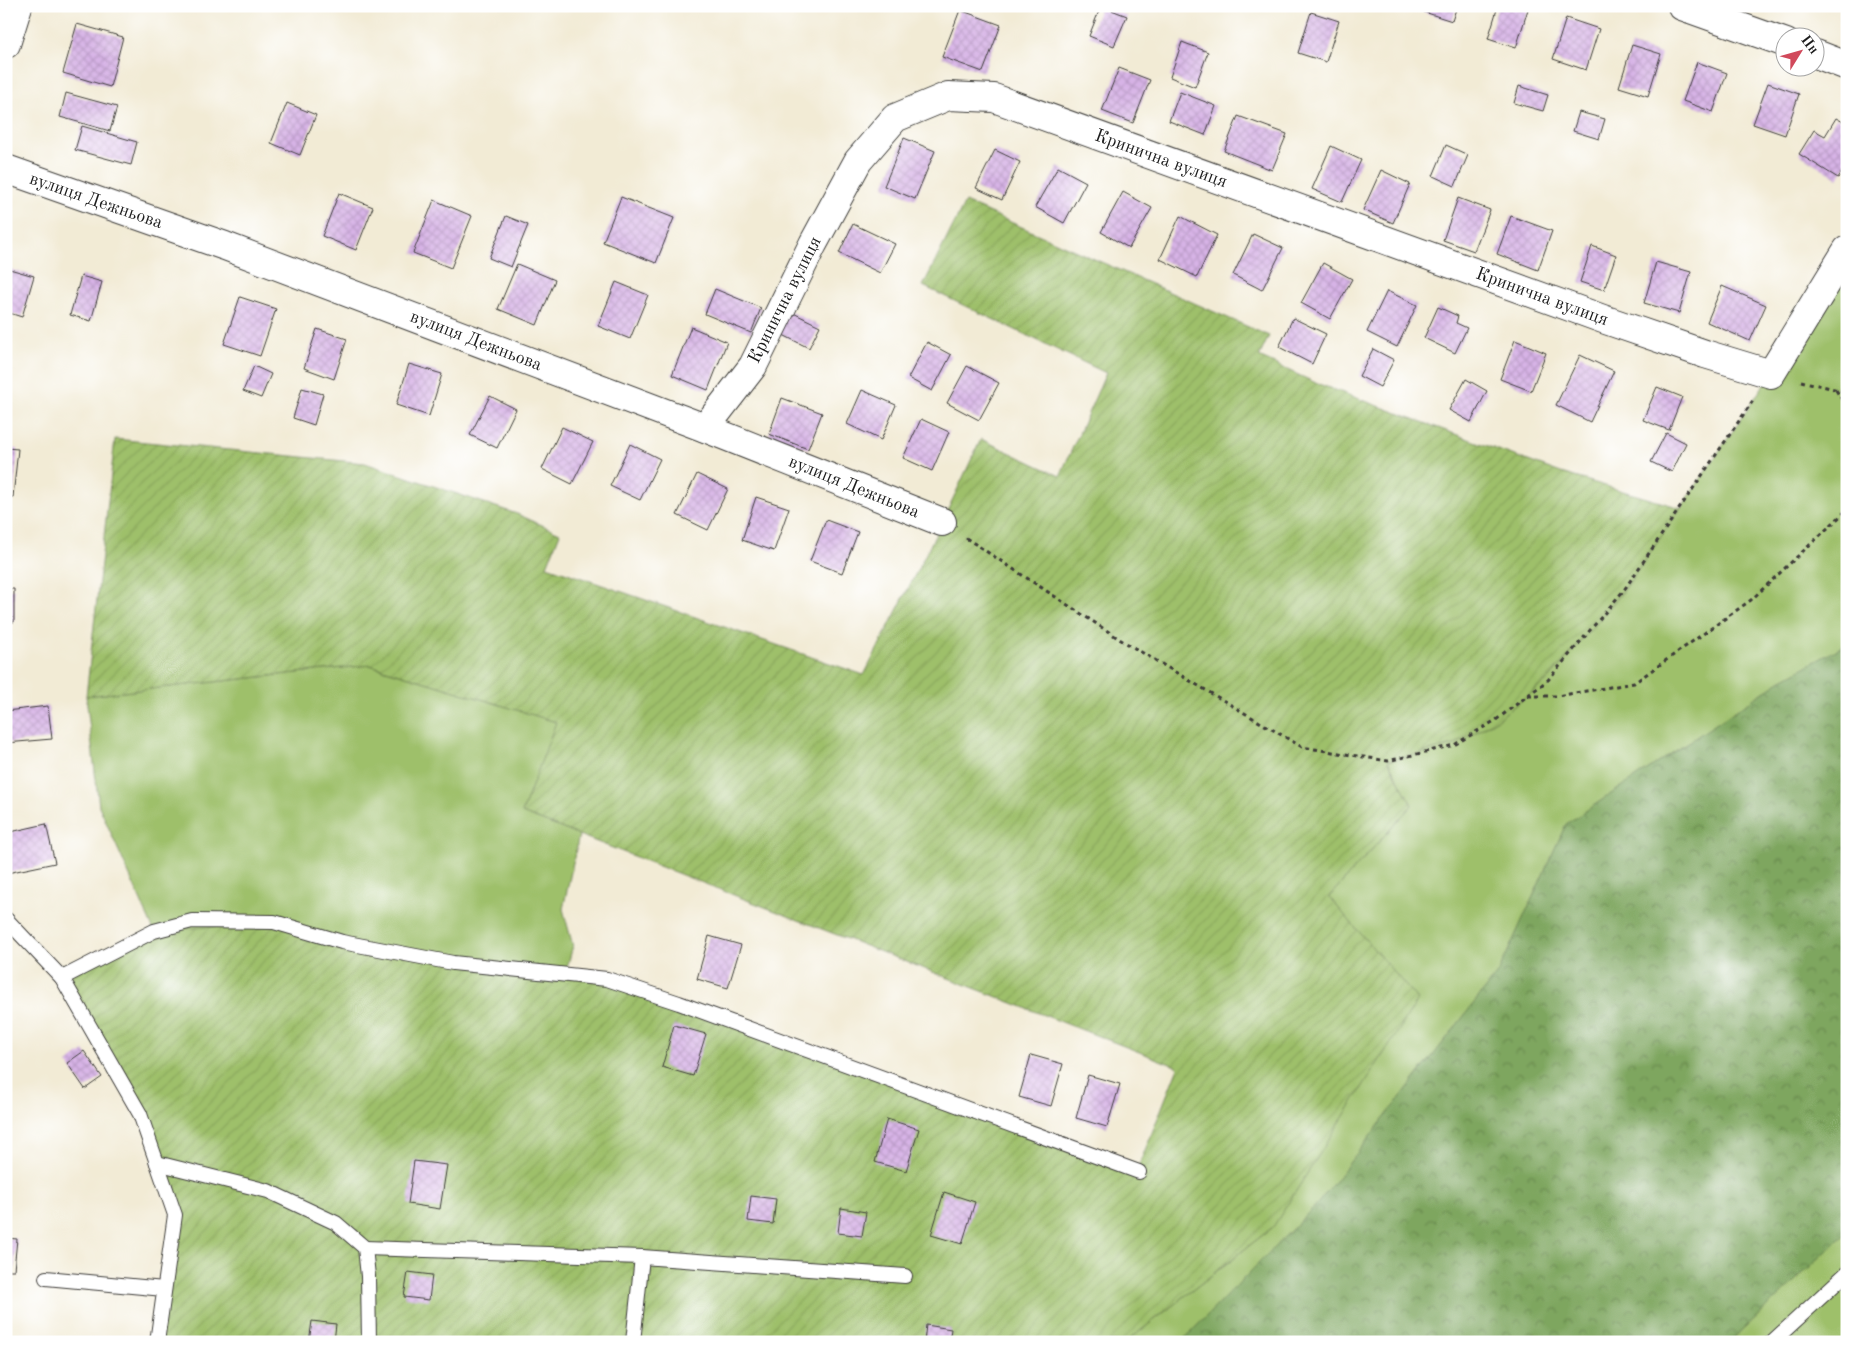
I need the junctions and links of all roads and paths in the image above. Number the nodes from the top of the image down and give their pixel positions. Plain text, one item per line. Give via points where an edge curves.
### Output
1 (18, 6) edge
2 (1682, 6) edge
3 (1776, 40) edge
4 (6, 44) edge
5 (1826, 58) edge
6 (1847, 66) edge
7 (6, 169) edge
8 (1847, 250) edge
9 (1771, 374) junction
10 (1836, 390) junction
11 (1847, 392) edge
12 (1847, 408) edge
13 (705, 428) junction
14 (1847, 510) edge
15 (942, 522) joint
16 (1526, 696) junction
17 (6, 919) edge
18 (62, 978) junction
19 (156, 1163) junction
20 (1139, 1172) dead end
21 (365, 1248) junction
22 (642, 1257) junction
23 (1847, 1273) edge
24 (905, 1276) dead end
25 (46, 1278) dead end
26 (164, 1289) junction
27 (157, 1342) edge
28 (369, 1342) edge
29 (632, 1342) edge
30 (1772, 1342) edge

1 - 4 street
2 - 3 street
5 - 6 street
7 - 13 street, вулиця Дежньова via 225,246
8 - 9 street
9 - 10 path
9 - 13 street, Кринична вулиця via 1603,319 994,98 948,96 895,118 858,161 753,366
9 - 16 path via 1624,590 1548,680
10 - 11 path
10 - 12 path
13 - 15 street, вулиця Дежньова
14 - 16 path via 1751,600 1634,683 1557,696
15 - 16 path via 1121,640 1302,747 1388,760 1454,745 1496,720
17 - 18 lane
18 - 19 lane via 140,1114
18 - 20 lane via 154,931 192,921 274,922 342,942 453,963 607,979
19 - 21 lane via 268,1190 336,1223
19 - 26 lane via 175,1215
21 - 22 lane
21 - 28 lane
22 - 24 lane
22 - 29 lane
23 - 30 lane
25 - 26 lane
26 - 27 lane

